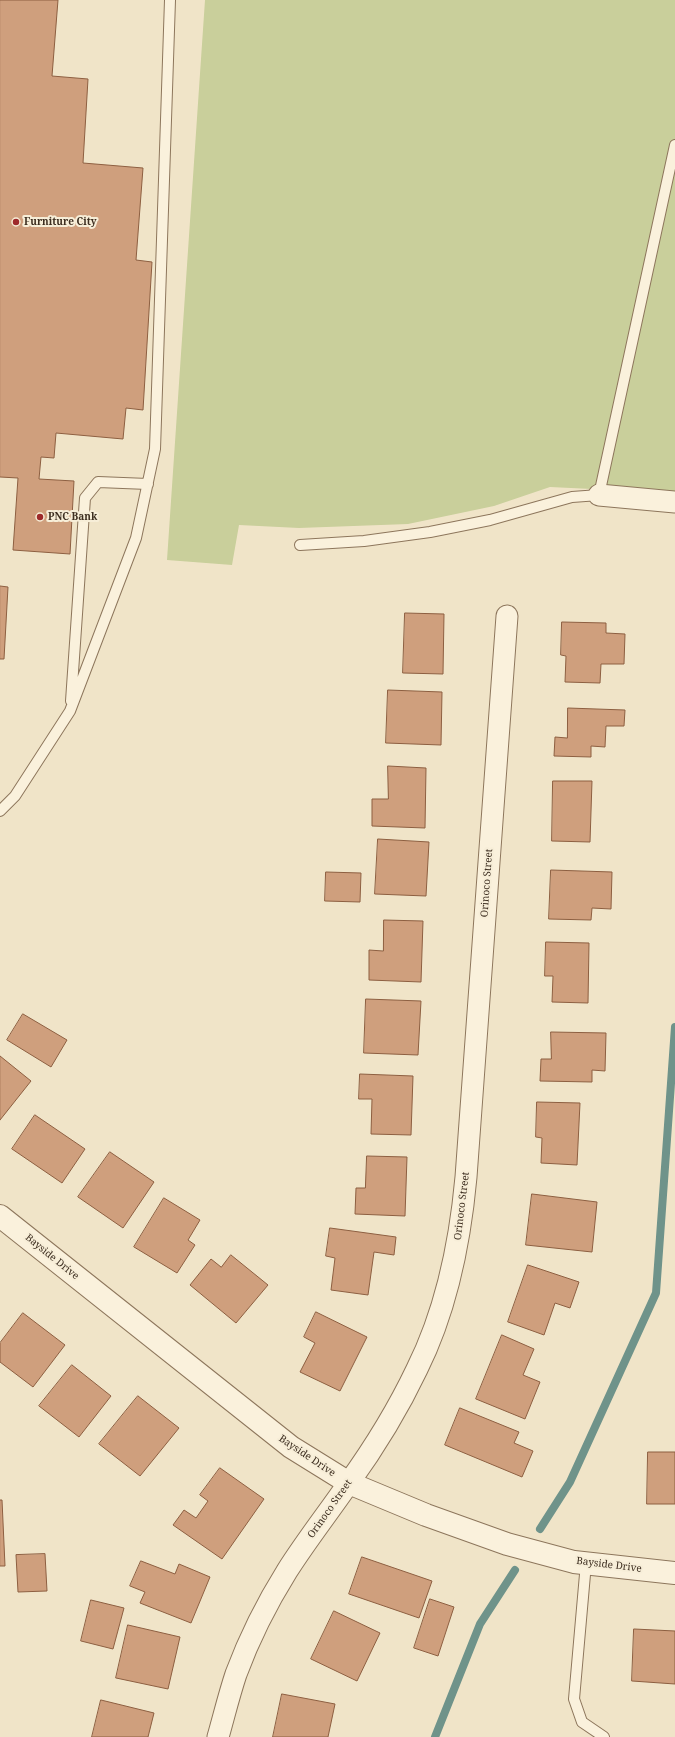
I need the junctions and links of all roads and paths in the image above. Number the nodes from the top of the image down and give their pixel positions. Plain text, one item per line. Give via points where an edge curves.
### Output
1 (170, 0) edge
2 (675, 145) edge
3 (148, 484) junction
4 (599, 495) junction
5 (672, 501) edge
6 (300, 545) dead end
7 (507, 616) dead end
8 (70, 711) junction
9 (0, 811) edge
10 (0, 1216) edge
11 (349, 1483) junction
12 (586, 1563) junction
13 (675, 1573) edge
14 (218, 1737) edge
15 (604, 1737) edge

1 - 3 lane via 155,449
2 - 4 lane
3 - 8 lane via 136,538
3 - 8 lane via 98,482 85,498
4 - 5 street
4 - 6 lane via 572,497 490,520 430,532 364,541
7 - 11 street, Orinoco Street via 462,1224 449,1282 436,1324 418,1368 392,1416
8 - 9 lane via 15,796
10 - 11 street, Bayside Drive via 291,1447
11 - 12 street, Bayside Drive via 426,1515 507,1544
11 - 14 street, Orinoco Street via 287,1571 259,1621 237,1674
12 - 13 street, Bayside Drive
12 - 15 lane via 574,1699 582,1722

